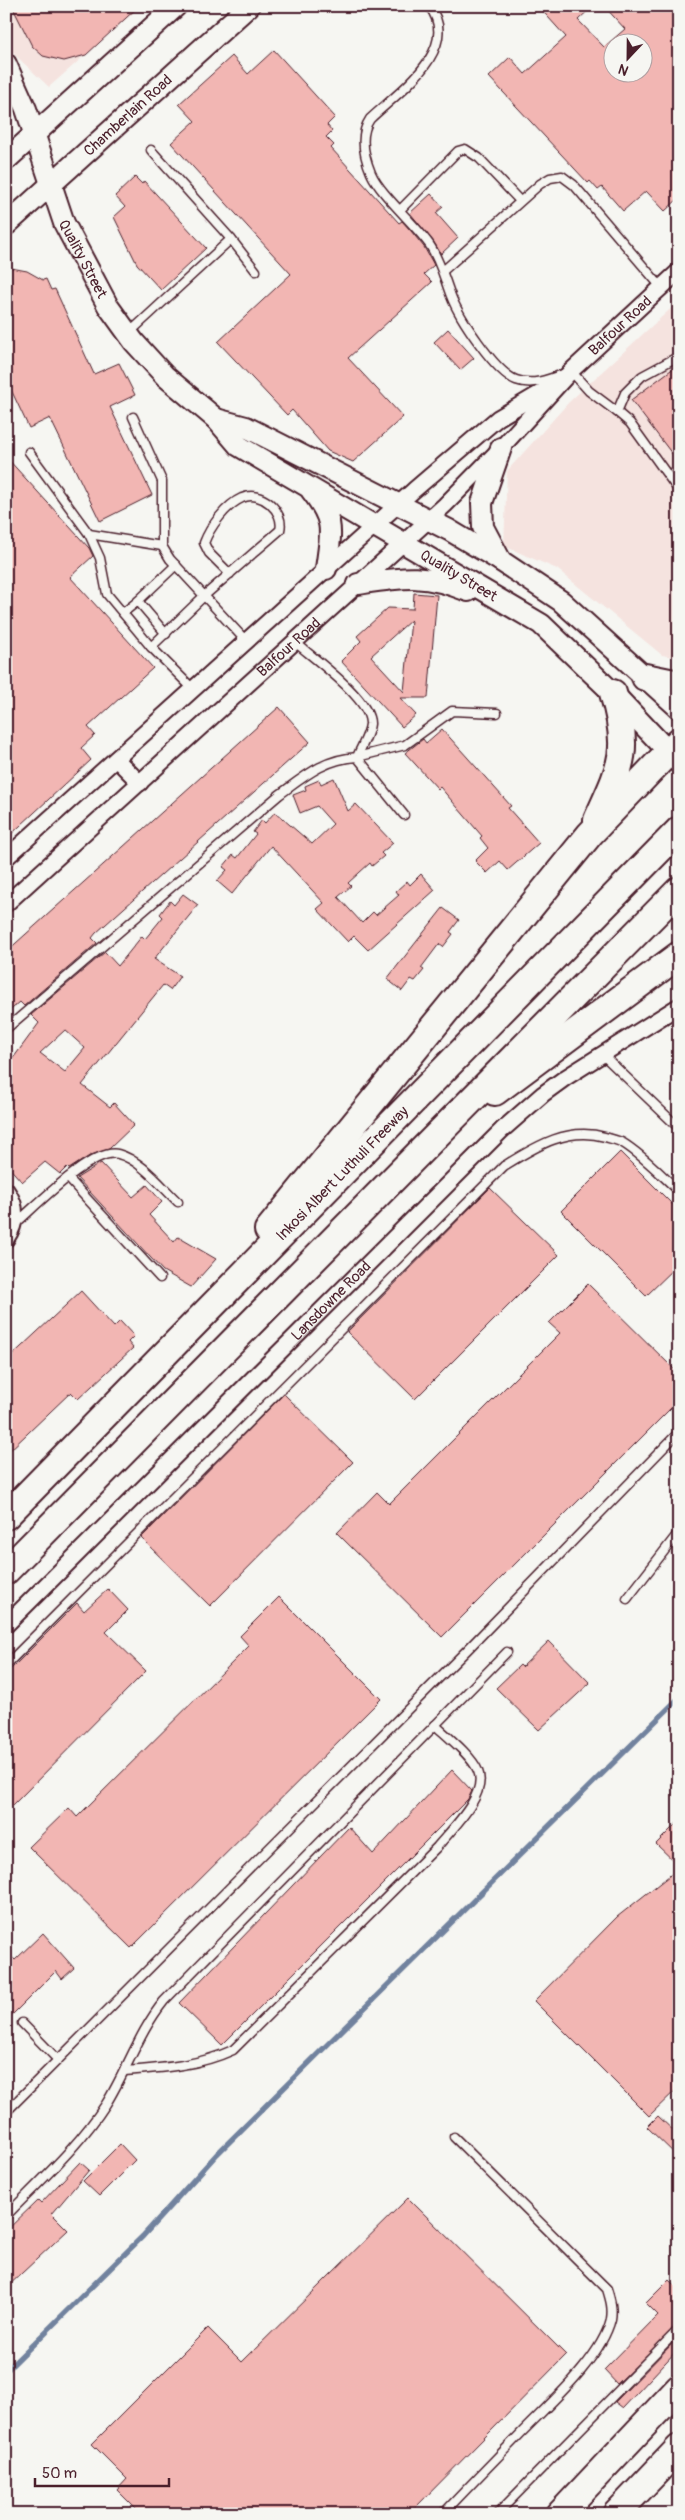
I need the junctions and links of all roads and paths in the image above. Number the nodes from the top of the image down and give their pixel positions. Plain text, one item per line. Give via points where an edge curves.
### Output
1 (176, 6) edge
2 (249, 6) edge
3 (429, 6) edge
4 (6, 64) edge
5 (33, 134) junction
6 (152, 150) dead end
7 (6, 160) edge
8 (51, 183) junction
9 (520, 201) junction
10 (401, 210) junction
11 (6, 225) edge
12 (231, 239) junction
13 (256, 271) dead end
14 (443, 271) junction
15 (679, 271) edge
16 (661, 287) junction
17 (128, 334) junction
18 (679, 356) edge
19 (566, 376) junction
20 (617, 412) junction
21 (133, 416) dead end
22 (216, 419) junction
23 (501, 448) junction
24 (29, 452) dead end
25 (307, 485) junction
26 (679, 491) edge
27 (398, 504) junction
28 (429, 520) junction
29 (375, 525) junction
30 (89, 534) junction
31 (405, 542) junction
32 (162, 546) junction
33 (501, 561) junction
34 (176, 565) junction
35 (326, 569) junction
36 (230, 574) junction
37 (358, 584) junction
38 (204, 596) junction
39 (138, 601) junction
40 (123, 613) junction
41 (526, 613) junction
42 (166, 634) junction
43 (246, 641) junction
44 (295, 642) junction
45 (152, 648) junction
46 (644, 677) junction
47 (679, 684) edge
48 (193, 689) junction
49 (613, 693) junction
50 (679, 708) edge
51 (497, 713) dead end
52 (675, 752) edge
53 (358, 757) junction
54 (116, 758) junction
55 (140, 783) junction
56 (404, 815) dead end
57 (679, 830) edge
58 (590, 834) junction
59 (6, 858) edge
60 (679, 890) edge
61 (6, 904) edge
62 (679, 955) edge
63 (679, 1006) edge
64 (6, 1028) edge
65 (603, 1055) junction
66 (679, 1128) edge
67 (434, 1136) junction
68 (68, 1178) junction
69 (6, 1190) edge
70 (679, 1191) edge
71 (178, 1202) dead end
72 (9, 1234) edge
73 (160, 1278) dead end
74 (175, 1346) junction
75 (679, 1432) edge
76 (6, 1516) edge
77 (679, 1532) edge
78 (6, 1570) edge
79 (627, 1599) dead end
80 (6, 1625) edge
81 (506, 1652) dead end
82 (6, 1665) edge
83 (435, 1725) junction
84 (22, 2023) dead end
85 (58, 2060) junction
86 (125, 2071) junction
87 (6, 2112) edge
88 (454, 2136) dead end
89 (6, 2216) edge
90 (679, 2329) edge
91 (679, 2388) edge
92 (679, 2448) edge
93 (443, 2514) edge
94 (496, 2514) edge
95 (560, 2514) edge
96 (616, 2514) edge

1 - 5 street
2 - 8 street, Chamberlain Road
3 - 10 lane via 439,31 436,50 423,68 364,127 365,152 371,174
4 - 5 street, Quality Street
5 - 7 street
5 - 8 street, Quality Street
6 - 12 lane
8 - 11 street, Chamberlain Road
8 - 17 street, Quality Street via 64,223 108,306
9 - 10 lane via 479,158 465,149 452,157
9 - 14 lane
9 - 16 lane via 546,180 558,176 566,178
10 - 14 lane via 430,245
12 - 13 lane
12 - 17 lane
14 - 19 lane via 451,297 498,366 515,380 546,381
15 - 16 street, Balfour Road
16 - 19 street, Balfour Road
17 - 22 street, Quality Street via 165,376
18 - 20 lane via 642,376 625,393
19 - 20 lane
19 - 23 street, Balfour Road
19 - 27 street, Balfour Road via 498,418
20 - 26 lane via 630,423
21 - 32 lane via 162,481
22 - 25 street, Quality Street via 239,446
22 - 27 street, Quality Street via 246,428
23 - 28 street, Balfour Road
23 - 33 street via 482,503 483,527
24 - 30 lane
25 - 29 street, Quality Street
25 - 35 street via 330,520
27 - 28 street, Quality Street
27 - 29 street, Balfour Road
28 - 31 street, Balfour Road
28 - 33 street, Quality Street
29 - 31 street, Quality Street
29 - 35 street, Balfour Road
30 - 32 lane
30 - 40 lane via 100,558 107,594
31 - 37 street, Balfour Road
31 - 41 street, Quality Street
32 - 34 lane
33 - 46 street, Quality Street via 561,601
34 - 38 lane
34 - 39 lane
35 - 43 street, Balfour Road
36 - 36 lane via 280,530 279,516 262,498 242,498 226,511 204,543 209,553
36 - 38 lane
37 - 41 street via 414,577 442,580
37 - 44 street, Balfour Road
38 - 42 lane
38 - 43 lane
39 - 40 lane
39 - 42 lane
40 - 45 lane
41 - 49 street, Quality Street
42 - 45 lane
43 - 48 street, Balfour Road
44 - 53 lane via 358,699 368,715 370,724
44 - 55 street, Balfour Road
45 - 48 lane
46 - 47 highway
46 - 50 street, Quality Street
48 - 54 street, Balfour Road
49 - 52 street, Quality Street
49 - 58 highway via 622,722 624,752
51 - 53 lane via 452,711 405,745
52 - 58 highway
53 - 56 lane
53 - 64 lane via 328,762 279,795
54 - 55 street
54 - 59 street, Balfour Road
55 - 61 street, Balfour Road
57 - 74 highway, Inkosi Albert Luthuli Freeway
58 - 74 highway
60 - 67 highway
62 - 67 highway
63 - 65 street, Lansdowne Road
65 - 66 lane
65 - 80 street, Lansdowne Road via 543,1094 502,1130
67 - 78 highway
68 - 71 lane via 105,1153 118,1154 134,1161
68 - 72 lane
68 - 73 lane
69 - 72 street via 15,1211
70 - 82 lane via 621,1142 594,1134 567,1134 504,1166
74 - 76 highway, Inkosi Albert Luthuli Freeway
75 - 85 lane via 467,1650
77 - 79 lane
81 - 83 lane
83 - 86 lane via 164,2001 148,2024
83 - 86 lane via 472,1761 480,1782 465,1814 437,1847 233,2050 195,2064
84 - 85 lane
85 - 87 lane
86 - 89 lane via 81,2138
88 - 93 lane via 607,2289 612,2304 605,2332 585,2364
90 - 94 lane
91 - 95 highway
92 - 96 highway

